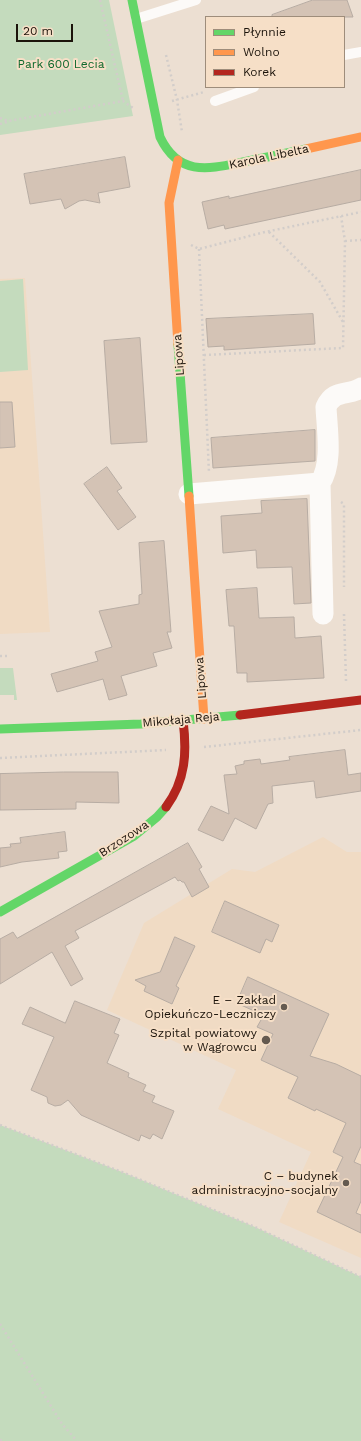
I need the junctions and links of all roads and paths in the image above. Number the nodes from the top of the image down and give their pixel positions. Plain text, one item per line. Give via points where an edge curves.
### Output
1 (100, 0) edge
2 (132, 0) edge
3 (196, 0) edge
4 (136, 19) junction
5 (165, 49) dead end
6 (361, 52) edge
7 (345, 55) edge
8 (251, 88) edge
9 (177, 100) junction
10 (123, 101) junction
11 (215, 101) joint
12 (154, 105) junction
13 (0, 118) edge
14 (8, 121) junction
15 (0, 124) edge
16 (182, 134) dead end
17 (361, 137) edge
18 (178, 160) junction
19 (361, 212) edge
20 (341, 216) junction
21 (269, 232) junction
22 (361, 240) edge
23 (344, 241) junction
24 (188, 244) dead end
25 (199, 249) junction
26 (343, 323) junction
27 (204, 355) junction
28 (361, 388) edge
29 (320, 483) junction
30 (210, 492) junction
31 (189, 494) junction
32 (323, 614) dead end
33 (0, 656) edge
34 (10, 656) dead end
35 (361, 700) edge
36 (204, 719) junction
37 (184, 720) junction
38 (0, 729) edge
39 (361, 730) edge
40 (186, 749) junction
41 (0, 758) edge
42 (0, 912) edge
43 (0, 1125) edge
44 (361, 1277) edge
45 (0, 1324) edge
46 (77, 1441) edge

1 - 10 path
2 - 4 street
3 - 4 lane
4 - 12 street
5 - 9 path
6 - 7 lane
8 - 11 lane
9 - 11 path via 212,89
9 - 12 path
9 - 16 path
10 - 12 path via 135,110
10 - 14 path
12 - 18 street via 162,143
13 - 14 path
14 - 15 path
17 - 18 street, Karola Libelta via 209,169 194,167
18 - 31 street, Lipowa via 169,203
19 - 20 path
20 - 21 path
20 - 23 path
21 - 25 path
21 - 26 path via 320,282
22 - 23 path
23 - 26 path
24 - 25 path
25 - 27 path
26 - 27 path via 343,348
27 - 30 path
28 - 29 street via 335,396 326,407 328,465
29 - 30 street
29 - 32 street
30 - 31 street
31 - 36 street, Lipowa
33 - 34 path
35 - 36 street, Mikołaja Reja
36 - 37 street, Mikołaja Reja
37 - 38 street, Mikołaja Reja via 104,726
37 - 40 street, Brzozowa
39 - 40 path
40 - 41 path
40 - 42 street, Brzozowa via 185,765 175,794 160,815 119,844
43 - 44 path via 255,1227
45 - 46 path via 62,1424

